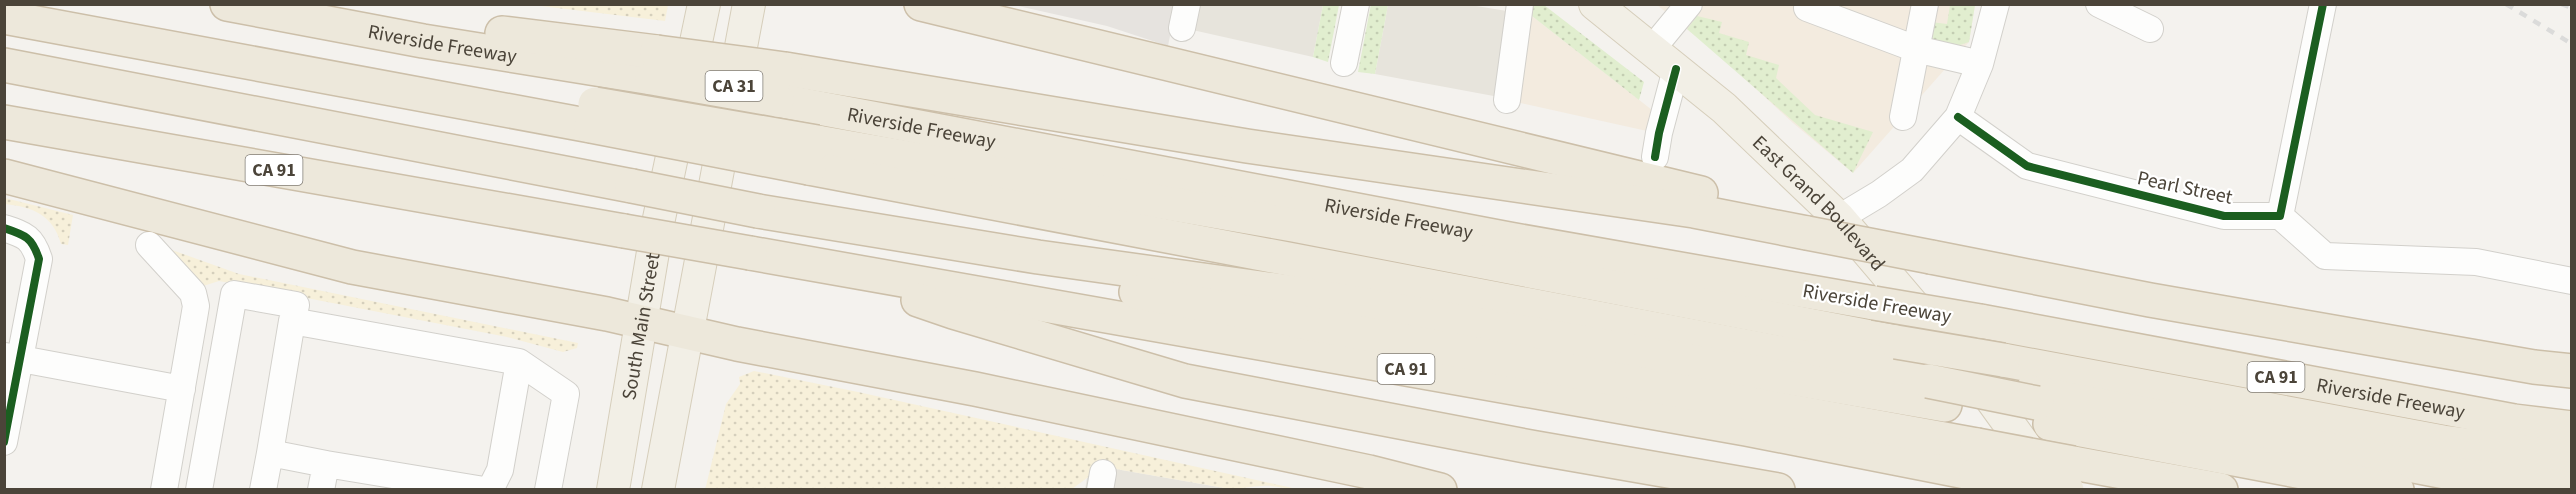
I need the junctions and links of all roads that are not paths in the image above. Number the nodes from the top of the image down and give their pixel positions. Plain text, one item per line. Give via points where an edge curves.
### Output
1 (227, 4) edge
2 (704, 4) edge
3 (749, 4) edge
4 (921, 4) edge
5 (1356, 4) edge
6 (1520, 4) edge
7 (1595, 4) edge
8 (1689, 4) edge
9 (1925, 4) edge
10 (1996, 4) edge
11 (2099, 4) edge
12 (2323, 4) edge
13 (1807, 8) dead end
14 (4, 17) edge
15 (2150, 29) dead end
16 (1653, 49) junction
17 (1916, 49) junction
18 (1344, 63) dead end
19 (1980, 64) junction
20 (4, 65) edge
21 (1676, 69) junction
22 (781, 85) junction
23 (1507, 100) dead end
24 (1903, 117) dead end
25 (1958, 117) junction
26 (4, 122) edge
27 (813, 155) junction
28 (1655, 157) dead end
29 (4, 176) edge
30 (2280, 216) junction
31 (1839, 218) junction
32 (1774, 226) junction
33 (854, 227) junction
34 (4, 228) edge
35 (149, 245) dead end
36 (834, 269) junction
37 (2571, 281) edge
38 (292, 321) junction
39 (640, 322) junction
40 (688, 333) junction
41 (13, 358) edge
42 (519, 362) junction
43 (2571, 371) edge
44 (1932, 386) junction
45 (182, 389) junction
46 (2039, 406) junction
47 (1133, 422) junction
48 (2571, 428) edge
49 (2099, 434) junction
50 (4, 442) edge
51 (270, 453) junction
52 (2571, 458) edge
53 (1977, 459) junction
54 (326, 464) junction
55 (2070, 476) edge
56 (1772, 488) edge
57 (2571, 488) edge
58 (164, 489) edge
59 (199, 489) edge
60 (263, 489) edge
61 (321, 489) edge
62 (484, 489) edge
63 (490, 489) edge
64 (548, 489) edge
65 (613, 489) edge
66 (658, 489) edge
67 (1363, 489) edge
68 (1440, 489) edge
69 (2054, 489) edge
70 (2221, 489) edge
71 (2306, 489) edge
72 (2397, 489) edge
73 (2502, 489) edge

1 - 22 highway, Riverside Freeway / CA 91, bridge via 423,41 654,65
2 - 39 main road, South Main Street / CA 31 via 669,162
3 - 40 main road, CA 31
4 - 32 highway via 1714,196
5 - 18 street
6 - 23 street
7 - 16 main road, East Grand Boulevard
8 - 16 street
9 - 17 street
10 - 19 street
11 - 15 street
12 - 30 street
13 - 17 street
14 - 27 highway, bridge via 383,86 593,115
16 - 21 main road, East Grand Boulevard
17 - 19 street
17 - 24 street
19 - 25 street
20 - 33 highway, bridge
21 - 28 street
21 - 31 main road, East Grand Boulevard via 1724,108
22 - 32 highway via 1247,146
22 - 48 highway, Riverside Freeway / CA 91, bridge via 1509,239 1980,321 2514,421
25 - 30 street, Pearl Street via 2027,166 2224,216
25 - 31 street via 1912,170
26 - 36 highway, CA 91, bridge
27 - 44 highway
27 - 52 highway, bridge via 1293,225 1896,342 2443,442
29 - 39 highway via 352,267
30 - 37 street via 2325,256 2476,262
31 - 69 main road, East Grand Boulevard via 1981,386
32 - 43 highway, bridge via 2150,300
33 - 44 highway
33 - 53 highway via 869,240 888,247
34 - 41 street via 26,236 39,258
35 - 45 street via 189,287 195,299
36 - 53 highway, CA 91 via 1746,429
36 - 56 highway via 953,312 1185,381
38 - 42 street
38 - 51 street
38 - 59 street via 296,305 234,294
39 - 40 highway
39 - 65 main road, South Main Street
40 - 47 highway
40 - 66 main road
41 - 45 street
41 - 50 street
42 - 63 street via 500,470
42 - 64 street via 566,394
44 - 46 highway
45 - 58 street
46 - 49 highway
46 - 57 highway via 2466,476
46 - 73 highway via 2356,466
47 - 67 highway
47 - 68 highway
49 - 71 highway via 2130,458
49 - 72 highway
51 - 54 street
51 - 60 street
53 - 55 highway, CA 91, bridge
54 - 61 street
54 - 62 street
55 - 70 highway

